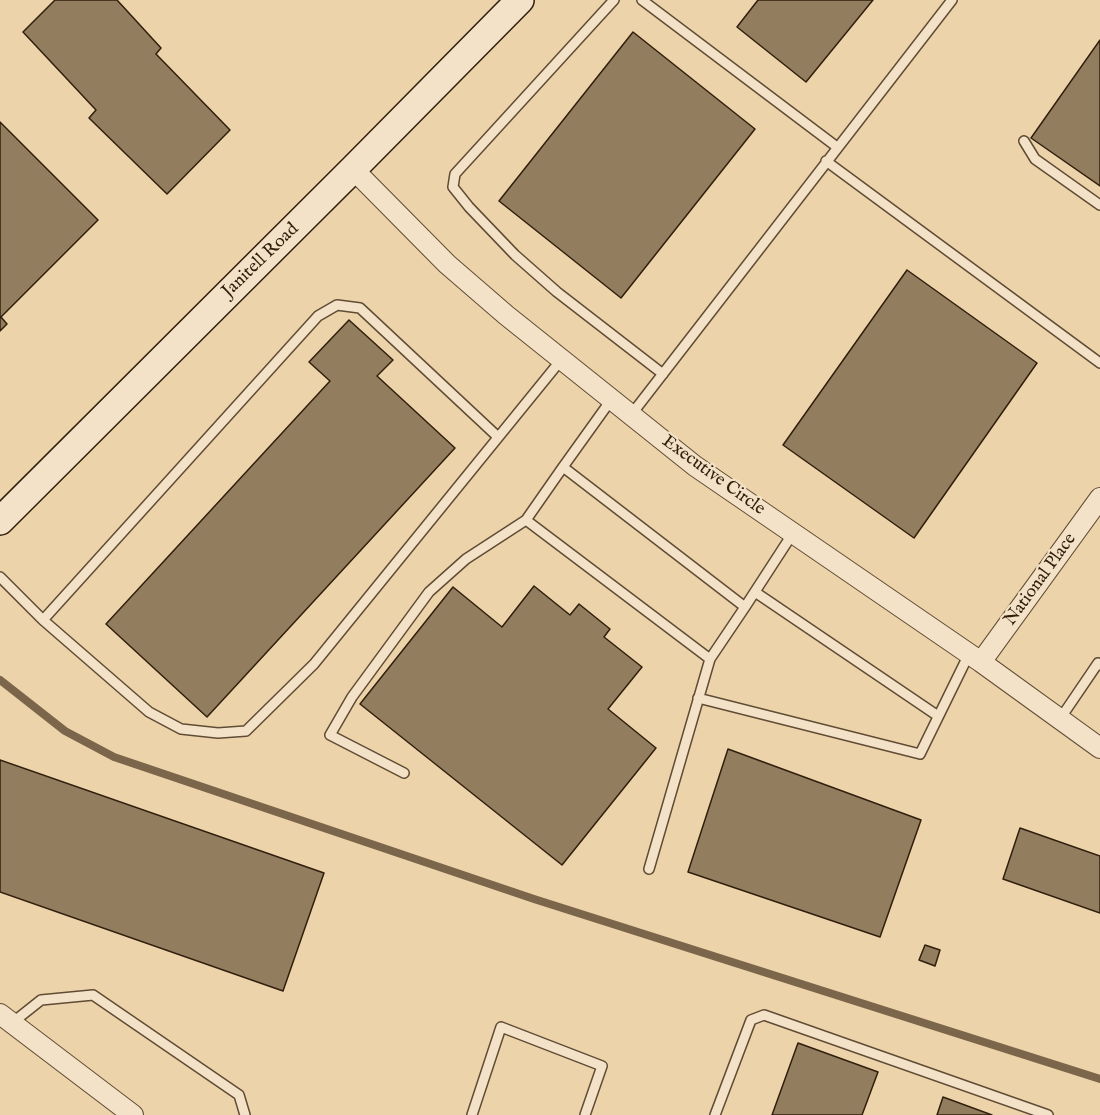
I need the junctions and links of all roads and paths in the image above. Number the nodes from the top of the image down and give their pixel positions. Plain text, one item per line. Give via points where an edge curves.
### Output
1 (520, 0) edge
2 (614, 0) edge
3 (952, 0) edge
4 (645, 1) edge
5 (1024, 141) dead end
6 (837, 147) junction
7 (826, 161) junction
8 (353, 169) junction
9 (1100, 205) edge
10 (561, 360) junction
11 (1100, 363) edge
12 (663, 374) junction
13 (611, 400) junction
14 (631, 415) junction
15 (498, 437) junction
16 (563, 467) junction
17 (1100, 498) edge
18 (526, 520) junction
19 (0, 521) edge
20 (793, 533) junction
21 (0, 577) edge
22 (755, 592) junction
23 (746, 607) junction
24 (43, 620) junction
25 (975, 658) junction
26 (710, 659) junction
27 (1100, 665) edge
28 (699, 698) junction
29 (938, 716) junction
30 (1060, 719) junction
31 (1100, 748) edge
32 (404, 773) dead end
33 (649, 869) dead end
34 (6, 1018) edge
35 (133, 1115) edge
36 (245, 1115) edge
37 (472, 1115) edge
38 (585, 1115) edge
39 (715, 1115) edge
40 (1048, 1115) edge

1 - 8 street, Janitell Road
2 - 12 lane via 455,174 453,187 515,255
3 - 6 lane
4 - 6 lane
5 - 9 lane via 1035,159
6 - 7 lane
7 - 11 lane
7 - 12 lane
8 - 10 street, Executive Circle via 447,264
8 - 19 street, Janitell Road
10 - 13 street, Executive Circle
10 - 15 lane
12 - 14 lane
13 - 14 street, Executive Circle
13 - 16 lane
14 - 20 street, Executive Circle
15 - 24 lane via 314,664 246,731 181,729 149,712
15 - 24 lane via 360,308 337,304 318,316
16 - 18 lane
16 - 23 lane
17 - 25 street, National Place
18 - 26 lane
18 - 32 lane via 466,559 429,592 352,697 330,735
20 - 22 lane
20 - 25 street, Executive Circle
21 - 24 lane
22 - 23 lane
22 - 29 lane
23 - 26 lane
25 - 29 lane
25 - 30 street, Executive Circle
26 - 28 lane
27 - 30 lane
28 - 29 lane via 920,754
28 - 33 lane
30 - 31 street, Executive Circle
34 - 35 street
34 - 36 lane via 41,1000 93,995 239,1095
37 - 38 lane via 501,1027 602,1066
39 - 40 lane via 751,1020 764,1015

